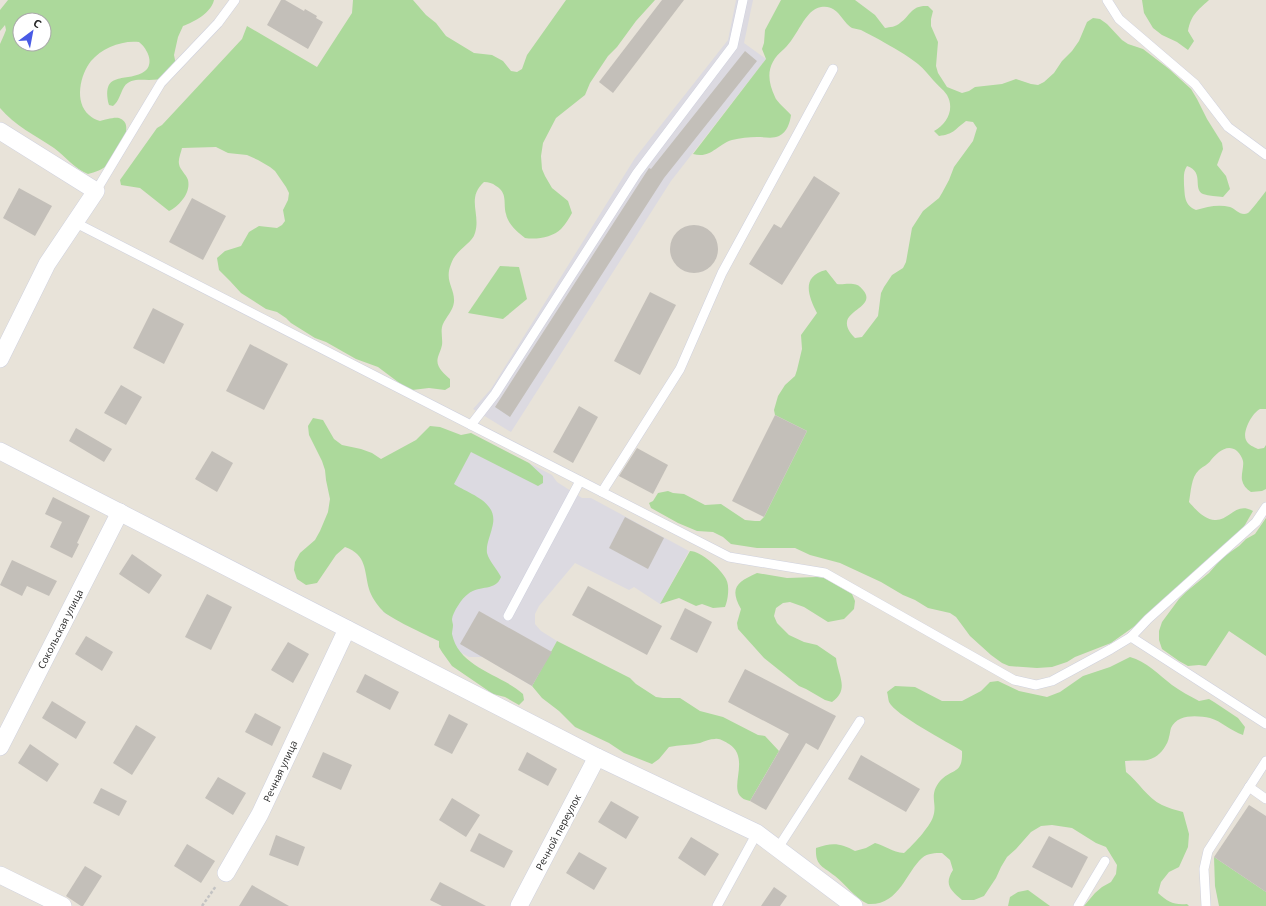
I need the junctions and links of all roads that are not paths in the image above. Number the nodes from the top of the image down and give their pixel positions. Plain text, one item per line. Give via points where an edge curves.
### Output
1 (235, 0) edge
2 (743, 0) edge
3 (1107, 0) edge
4 (833, 69) dead end
5 (0, 131) edge
6 (1266, 155) edge
7 (96, 191) junction
8 (76, 223) junction
9 (0, 359) edge
10 (471, 425) junction
11 (0, 451) edge
12 (580, 481) junction
13 (602, 492) junction
14 (1266, 507) edge
15 (120, 512) junction
16 (508, 616) dead end
17 (347, 630) junction
18 (1131, 636) junction
19 (860, 721) dead end
20 (1266, 724) edge
21 (0, 747) edge
22 (597, 757) junction
23 (1266, 761) edge
24 (1249, 787) junction
25 (1266, 798) edge
26 (757, 833) junction
27 (778, 848) junction
28 (1105, 861) dead end
29 (226, 873) road end
30 (0, 875) edge
31 (63, 906) edge
32 (519, 906) edge
33 (717, 906) edge
34 (854, 906) edge
35 (1078, 906) edge
36 (1206, 906) edge

1 - 7 lane via 218,23 161,83
2 - 10 lane via 733,46 637,173 495,394
3 - 6 lane via 1119,19 1195,84 1228,127
4 - 13 lane via 722,273 680,369
5 - 7 street
7 - 8 street
8 - 9 street via 47,264
8 - 10 lane
10 - 12 lane
11 - 15 street
12 - 13 lane
12 - 16 lane
13 - 18 lane via 729,556 825,573 1014,680 1036,685 1052,681
14 - 18 lane via 1256,522
15 - 17 street
15 - 21 street, Сокольская улица
17 - 22 street
17 - 29 street, Речная улица via 260,814
18 - 20 lane
19 - 27 lane
22 - 26 street
22 - 32 street, Речной переулок
23 - 24 lane
24 - 25 lane
24 - 36 lane via 1208,851 1204,869
26 - 27 street
26 - 33 lane
27 - 34 street
28 - 35 lane
30 - 31 street

